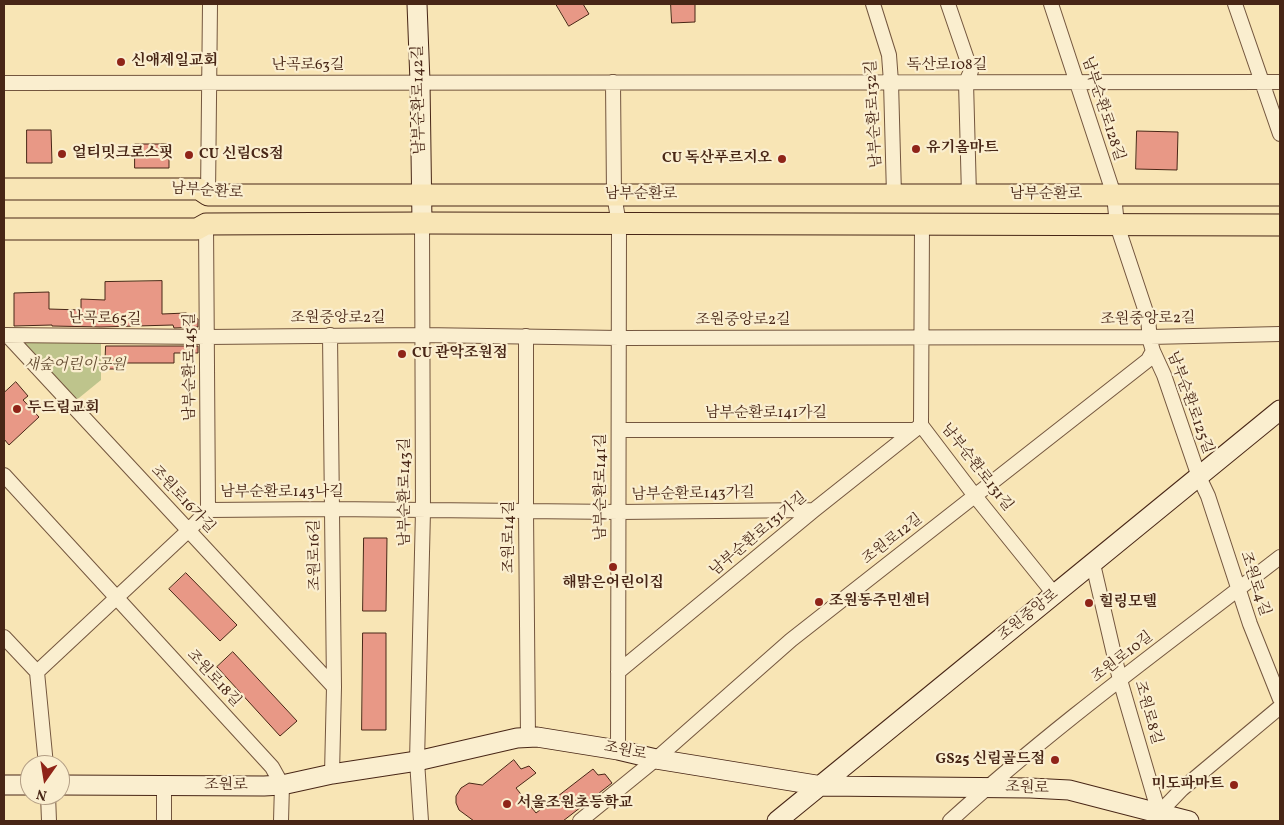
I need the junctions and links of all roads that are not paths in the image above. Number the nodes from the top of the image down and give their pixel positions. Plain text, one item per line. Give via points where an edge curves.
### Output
1 (210, 4) edge
2 (417, 4) edge
3 (873, 4) edge
4 (948, 4) edge
5 (1051, 4) edge
6 (1236, 4) edge
7 (209, 82) junction
8 (420, 82) junction
9 (613, 82) junction
10 (891, 82) junction
11 (966, 82) junction
12 (1076, 82) junction
13 (1263, 82) junction
14 (1280, 82) edge
15 (4, 83) edge
16 (1280, 134) edge
17 (4, 189) edge
18 (208, 195) junction
19 (422, 195) junction
20 (614, 195) junction
21 (894, 195) junction
22 (969, 195) junction
23 (1114, 195) junction
24 (1280, 195) edge
25 (422, 223) junction
26 (206, 224) junction
27 (619, 224) junction
28 (922, 224) junction
29 (1117, 225) junction
30 (1280, 225) edge
31 (4, 229) edge
32 (1280, 334) edge
33 (5, 335) edge
34 (330, 335) junction
35 (422, 335) junction
36 (526, 336) junction
37 (922, 336) junction
38 (207, 337) junction
39 (1150, 337) junction
40 (619, 338) junction
41 (1152, 351) junction
42 (1280, 410) edge
43 (918, 427) junction
44 (619, 430) junction
45 (4, 475) edge
46 (1199, 477) junction
47 (975, 496) junction
48 (331, 509) junction
49 (208, 510) junction
50 (814, 510) junction
51 (423, 511) junction
52 (526, 511) junction
53 (618, 512) junction
54 (189, 530) junction
55 (1280, 557) edge
56 (1093, 564) junction
57 (1238, 590) junction
58 (1055, 595) junction
59 (116, 597) junction
60 (4, 636) edge
61 (37, 672) junction
62 (618, 672) junction
63 (1120, 680) junction
64 (334, 687) junction
65 (1280, 700) edge
66 (1280, 707) edge
67 (528, 737) junction
68 (618, 750) junction
69 (45, 755) edge
70 (656, 758) junction
71 (418, 761) junction
72 (332, 774) junction
73 (4, 785) edge
74 (20, 785) edge
75 (70, 785) edge
76 (162, 785) junction
77 (282, 785) junction
78 (822, 786) junction
79 (987, 788) junction
80 (48, 805) edge
81 (1159, 813) junction
82 (49, 821) edge
83 (164, 821) edge
84 (281, 821) edge
85 (421, 821) edge
86 (580, 821) edge
87 (777, 821) edge
88 (950, 821) edge
89 (1189, 821) edge

1 - 7 street
2 - 8 street, 남부순환로142길
3 - 10 street, 남부순환로132길 via 889,55
4 - 11 street via 971,71
5 - 12 street, 남부순환로128길
6 - 13 street
7 - 8 street, 난곡로63길
7 - 15 street, 난곡로63길
7 - 18 street
8 - 9 street, 난곡로63길
8 - 19 street, 남부순환로142길
9 - 10 street, 독산로108길
9 - 20 street, 남부순환로141길
10 - 11 street, 독산로108길
10 - 21 street, 남부순환로132길
11 - 12 street, 독산로108길
11 - 22 street
12 - 13 street, 독산로108길
12 - 23 street, 남부순환로128길
13 - 14 street, 독산로108길
13 - 16 street
17 - 18 main road, 남부순환로 via 200,189
18 - 19 main road, 남부순환로
19 - 20 main road, 남부순환로
19 - 25 street, 남부순환로142길
20 - 21 main road, 남부순환로
20 - 27 street, 남부순환로141길
21 - 22 main road, 남부순환로
22 - 23 main road, 남부순환로
23 - 24 main road, 남부순환로
23 - 29 street, 남부순환로128길
25 - 26 main road, 남부순환로
25 - 27 main road, 남부순환로
25 - 35 street, 남부순환로143길
26 - 31 main road, 남부순환로 via 197,229
26 - 38 street, 남부순환로145길
27 - 28 main road, 남부순환로
27 - 40 street, 남부순환로141길
28 - 29 main road, 남부순환로
28 - 37 street, 남부순환로131길
29 - 30 main road, 남부순환로
29 - 39 street, 남부순환로125길 via 1148,318
32 - 39 street, 조원중앙로2길
33 - 38 street, 난곡로65길
33 - 54 street, 조원로16가길
34 - 35 street, 조원중앙로2길
34 - 38 street, 조원중앙로2길
34 - 48 street, 조원로16길
35 - 36 street, 조원중앙로2길
35 - 51 street, 남부순환로143길
36 - 40 street, 조원중앙로2길
36 - 52 street, 조원로14길
37 - 39 street, 조원중앙로2길
37 - 40 street, 조원중앙로2길
37 - 43 street, 남부순환로131길
38 - 49 street, 남부순환로145길
39 - 41 street, 남부순환로125길
40 - 44 street, 남부순환로141길
41 - 46 street, 남부순환로125길 via 1164,375
41 - 47 street, 조원로12길 via 1148,360
42 - 46 street, 조원중앙로
43 - 44 street, 남부순환로141가길
43 - 47 street, 남부순환로131길
43 - 50 street, 남부순환로131가길
44 - 53 street, 남부순환로141길
45 - 59 street, 조원로18길
46 - 56 street, 조원중앙로
46 - 57 street, 조원로4길
47 - 58 street, 남부순환로131길
47 - 70 street, 조원로12길 via 792,640
48 - 49 street, 남부순환로143나길
48 - 51 street, 남부순환로143나길
48 - 64 street, 조원로16길
49 - 54 street, 남부순환로143나길
50 - 53 street, 남부순환로143가길
50 - 62 street, 남부순환로131가길
51 - 52 street, 남부순환로143가길
51 - 71 street, 남부순환로143길
52 - 53 street, 남부순환로143가길
52 - 67 street, 조원로14길
53 - 62 street, 남부순환로141길
54 - 59 street, 남부순환로143나길
54 - 64 street, 조원로16가길
55 - 57 street, 조원로10길
56 - 58 street, 조원중앙로
56 - 63 street, 조원로8길
57 - 63 street, 조원로10길
57 - 65 street, 조원로4길
58 - 78 street, 조원중앙로
59 - 61 street
59 - 77 street, 조원로18길 via 272,767
60 - 61 street
61 - 69 street
62 - 68 street, 남부순환로141길
63 - 79 street, 조원로10길
63 - 81 street, 조원로8길
64 - 72 street, 조원로16길
66 - 81 street via 1182,789
67 - 68 street, 조원로
67 - 71 street, 조원로
68 - 70 street, 조원로
70 - 78 street, 조원로
70 - 86 street, 조원로12길
71 - 72 street, 조원로
71 - 85 street, 남부순환로143길
72 - 77 street, 조원로
73 - 74 street
75 - 76 street, 조원로
76 - 77 street, 조원로
76 - 83 street
77 - 84 street
78 - 79 street, 조원로
78 - 87 street, 조원중앙로
79 - 81 street, 조원로 via 1069,790
79 - 88 street, 조원로10길
80 - 82 street
81 - 89 street, 조원로

